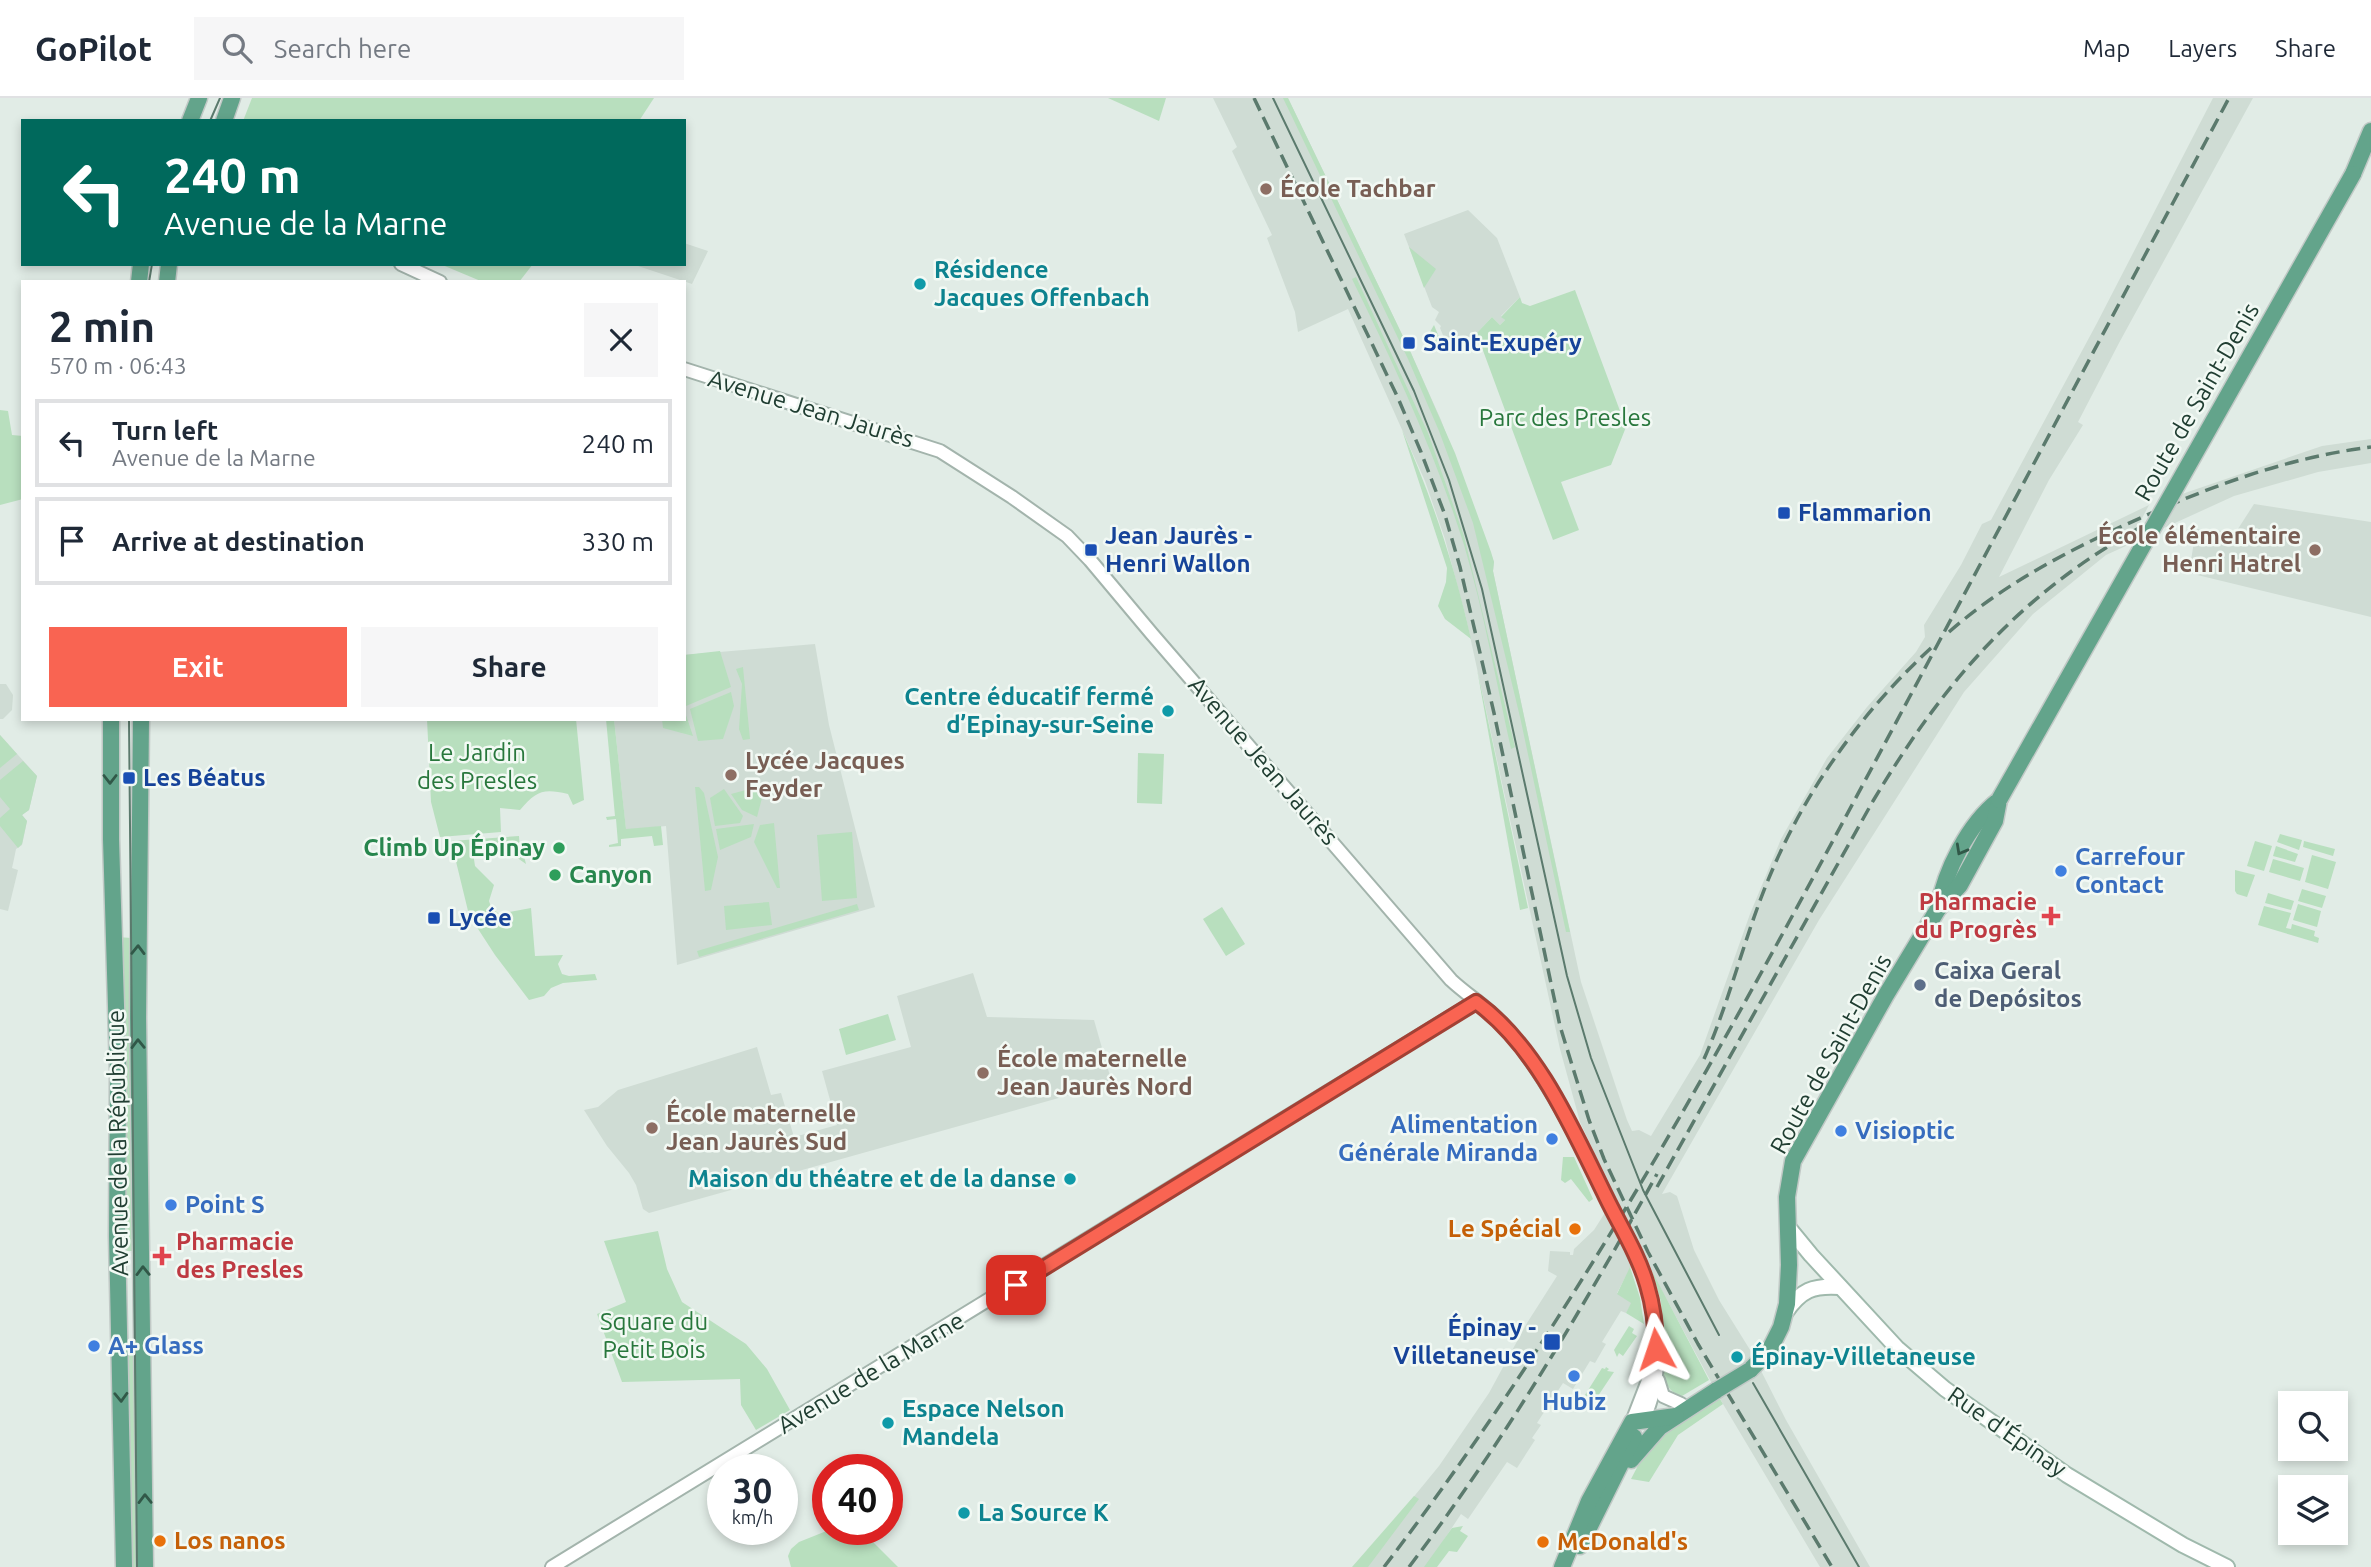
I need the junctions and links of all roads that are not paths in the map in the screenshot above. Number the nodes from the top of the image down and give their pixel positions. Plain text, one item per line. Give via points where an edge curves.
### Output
1 (200, 98) edge
2 (232, 98) edge
3 (191, 119) edge
4 (225, 119) edge
5 (2371, 131) edge
6 (2371, 146) edge
7 (2353, 174) junction
8 (405, 266) edge
9 (436, 280) edge
10 (686, 370) edge
11 (111, 721) edge
12 (141, 721) edge
13 (1476, 1002) junction
14 (1788, 1227) junction
15 (1840, 1286) junction
16 (1785, 1312) junction
17 (1656, 1349) junction
18 (1657, 1375) junction
19 (1679, 1410) junction
20 (1640, 1416) junction
21 (1611, 1484) junction
22 (124, 1567) edge
23 (145, 1567) edge
24 (552, 1567) edge
25 (1563, 1567) edge
26 (2227, 1567) edge

1 - 3 main road
2 - 4 main road
5 - 7 main road, Route de Saint-Denis
6 - 7 main road, Route de Saint-Denis
7 - 14 main road, Route de Saint-Denis, bridge via 1998,800 1995,821 1960,885 1938,909 1793,1161
8 - 9 street
10 - 13 street, Avenue Jean Jaurès via 940,451 1067,536 1451,980
11 -> 22 main road, Avenue de la République
23 -> 12 main road, Avenue de la République via 138,1007
13 - 17 street, Avenue Jean Jaurès via 1514,1038 1573,1130 1643,1273 1654,1316
13 - 24 street, Avenue de la Marne
14 - 15 main road, Rue d'Épinay
14 - 16 main road, Route de Saint-Denis
15 - 16 main road via 1817,1286
15 - 26 main road, Rue d'Épinay via 1897,1348 1945,1389 2067,1475
16 - 19 main road, Route de Saint-Denis, bridge via 1769,1351 1750,1370
17 - 18 street, Avenue Jean Jaurès
17 - 20 street, Avenue Jean Jaurès
18 - 19 street via 1663,1396
18 - 20 street, Avenue Jean Jaurès via 1654,1393
19 - 20 main road, Route de Saint-Denis
19 - 21 main road via 1648,1438
20 - 21 main road
20 - 25 main road via 1589,1501
21 - 25 main road via 1579,1547

